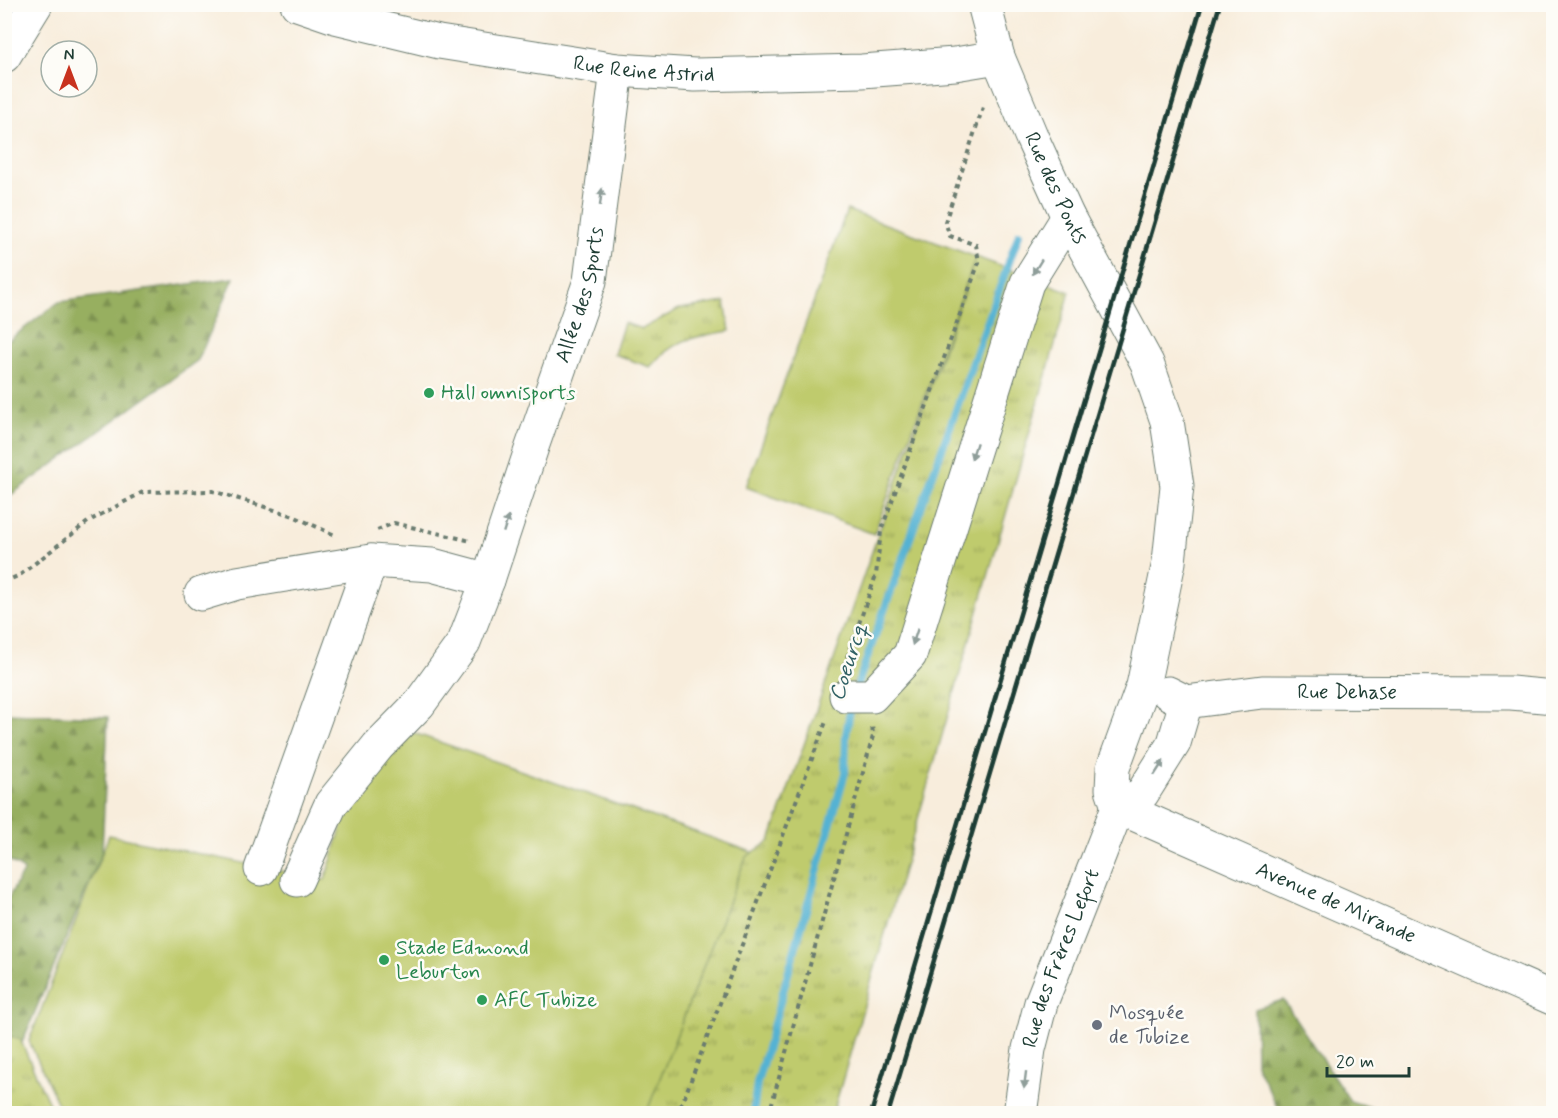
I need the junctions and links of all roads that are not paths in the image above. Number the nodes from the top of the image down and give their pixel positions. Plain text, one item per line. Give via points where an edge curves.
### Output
1 (36, 4) edge
2 (297, 4) edge
3 (984, 4) edge
4 (4, 56) edge
5 (617, 70) junction
6 (1004, 72) junction
7 (1068, 217) junction
8 (371, 547) junction
9 (493, 565) junction
10 (201, 594) dead end
11 (1143, 686) junction
12 (850, 694) road end
13 (1554, 697) edge
14 (1186, 702) junction
15 (1118, 807) junction
16 (261, 869) dead end
17 (297, 880) dead end
18 (1554, 999) edge
19 (1020, 1113) edge

1 - 4 street
2 - 5 street, Rue Reine Astrid via 439,42
3 - 6 street, Rue des Ponts
5 - 6 street, Rue Reine Astrid via 695,75 862,71 955,64
9 -> 5 street, Allée des Sports via 590,281
6 - 7 street, Rue des Ponts
7 - 11 street, Rue des Ponts via 1147,363 1167,421 1177,486 1168,562
7 -> 12 street via 1027,283 910,655
8 - 9 street via 432,565
8 - 10 street
8 - 16 street
9 - 17 street, Allée des Sports via 464,642 419,704 378,746 331,804
11 - 14 street
11 - 15 street via 1113,768 1112,789
13 - 14 street, Rue Dehase via 1511,693 1262,692
15 -> 14 street via 1142,794 1174,743
15 - 18 street, Avenue de Mirande
15 -> 19 street, Rue des Frères Lefort via 1041,1003 1029,1049

